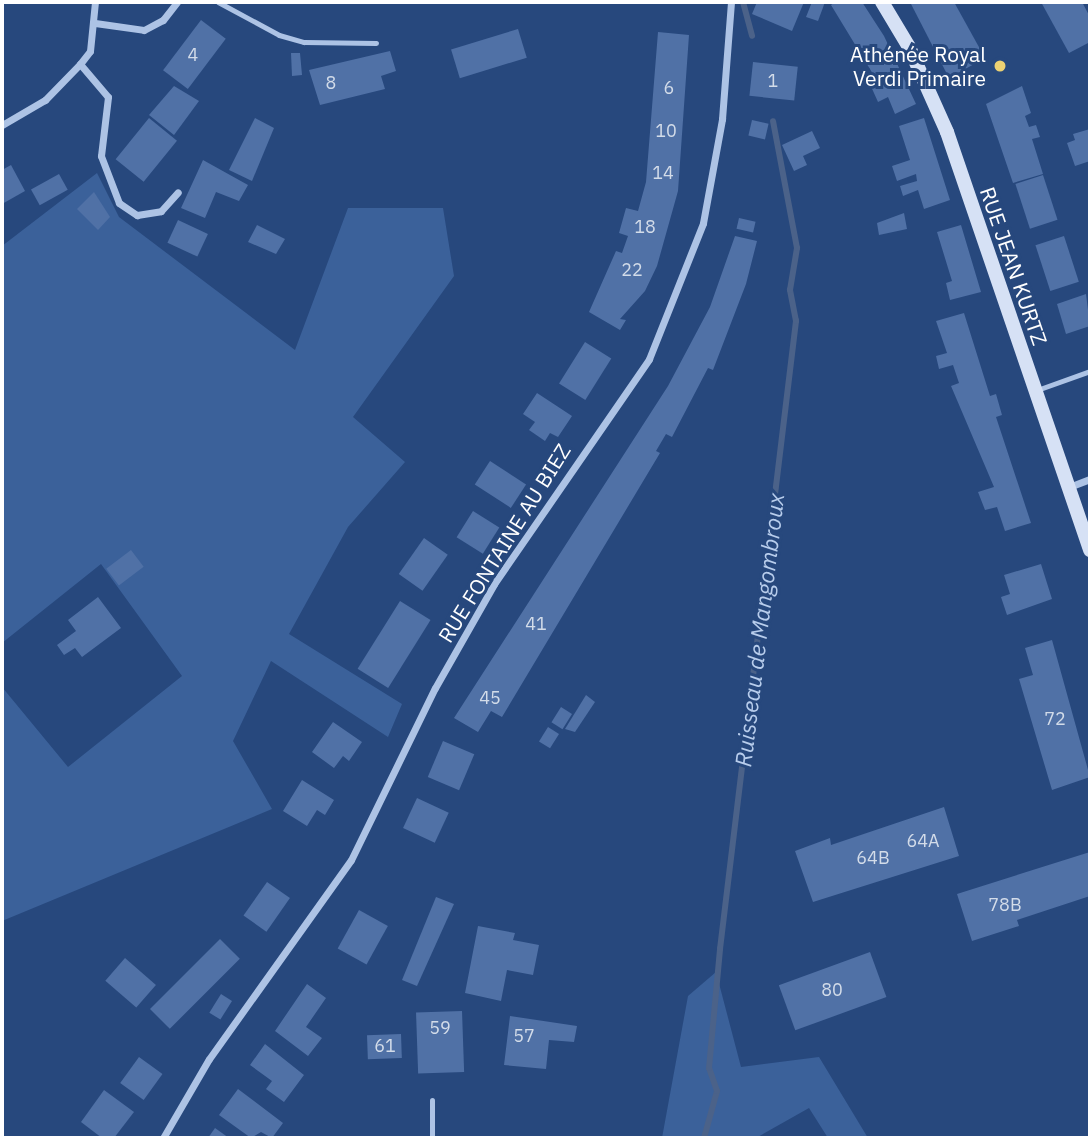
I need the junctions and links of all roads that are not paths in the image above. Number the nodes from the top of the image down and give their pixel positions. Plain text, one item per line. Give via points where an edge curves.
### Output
1 (95, 2) edge
2 (177, 2) edge
3 (218, 2) edge
4 (731, 2) edge
5 (882, 2) edge
6 (95, 23) junction
7 (376, 43) dead end
8 (80, 64) junction
9 (2, 125) edge
10 (178, 192) dead end
11 (1090, 371) edge
12 (1035, 390) junction
13 (1090, 480) edge
14 (1069, 487) junction
15 (1090, 550) edge
16 (432, 1100) dead end
17 (163, 1138) edge
18 (432, 1138) edge

1 - 6 street
2 - 6 street via 163,20 144,30
3 - 7 lane via 235,15 304,42
4 - 17 street, RUE FONTAINE AU BIEZ via 722,119 704,223 649,359 494,584 435,688 351,860 209,1059
5 - 12 main road, RUE JEAN KURTZ via 909,47 947,132
6 - 8 street via 90,51
8 - 9 street via 45,100
8 - 10 street via 107,97 101,156 119,203 137,215 161,211
11 - 12 lane
12 - 14 main road, RUE JEAN KURTZ
13 - 14 street
14 - 15 main road, RUE JEAN KURTZ
16 - 18 lane

